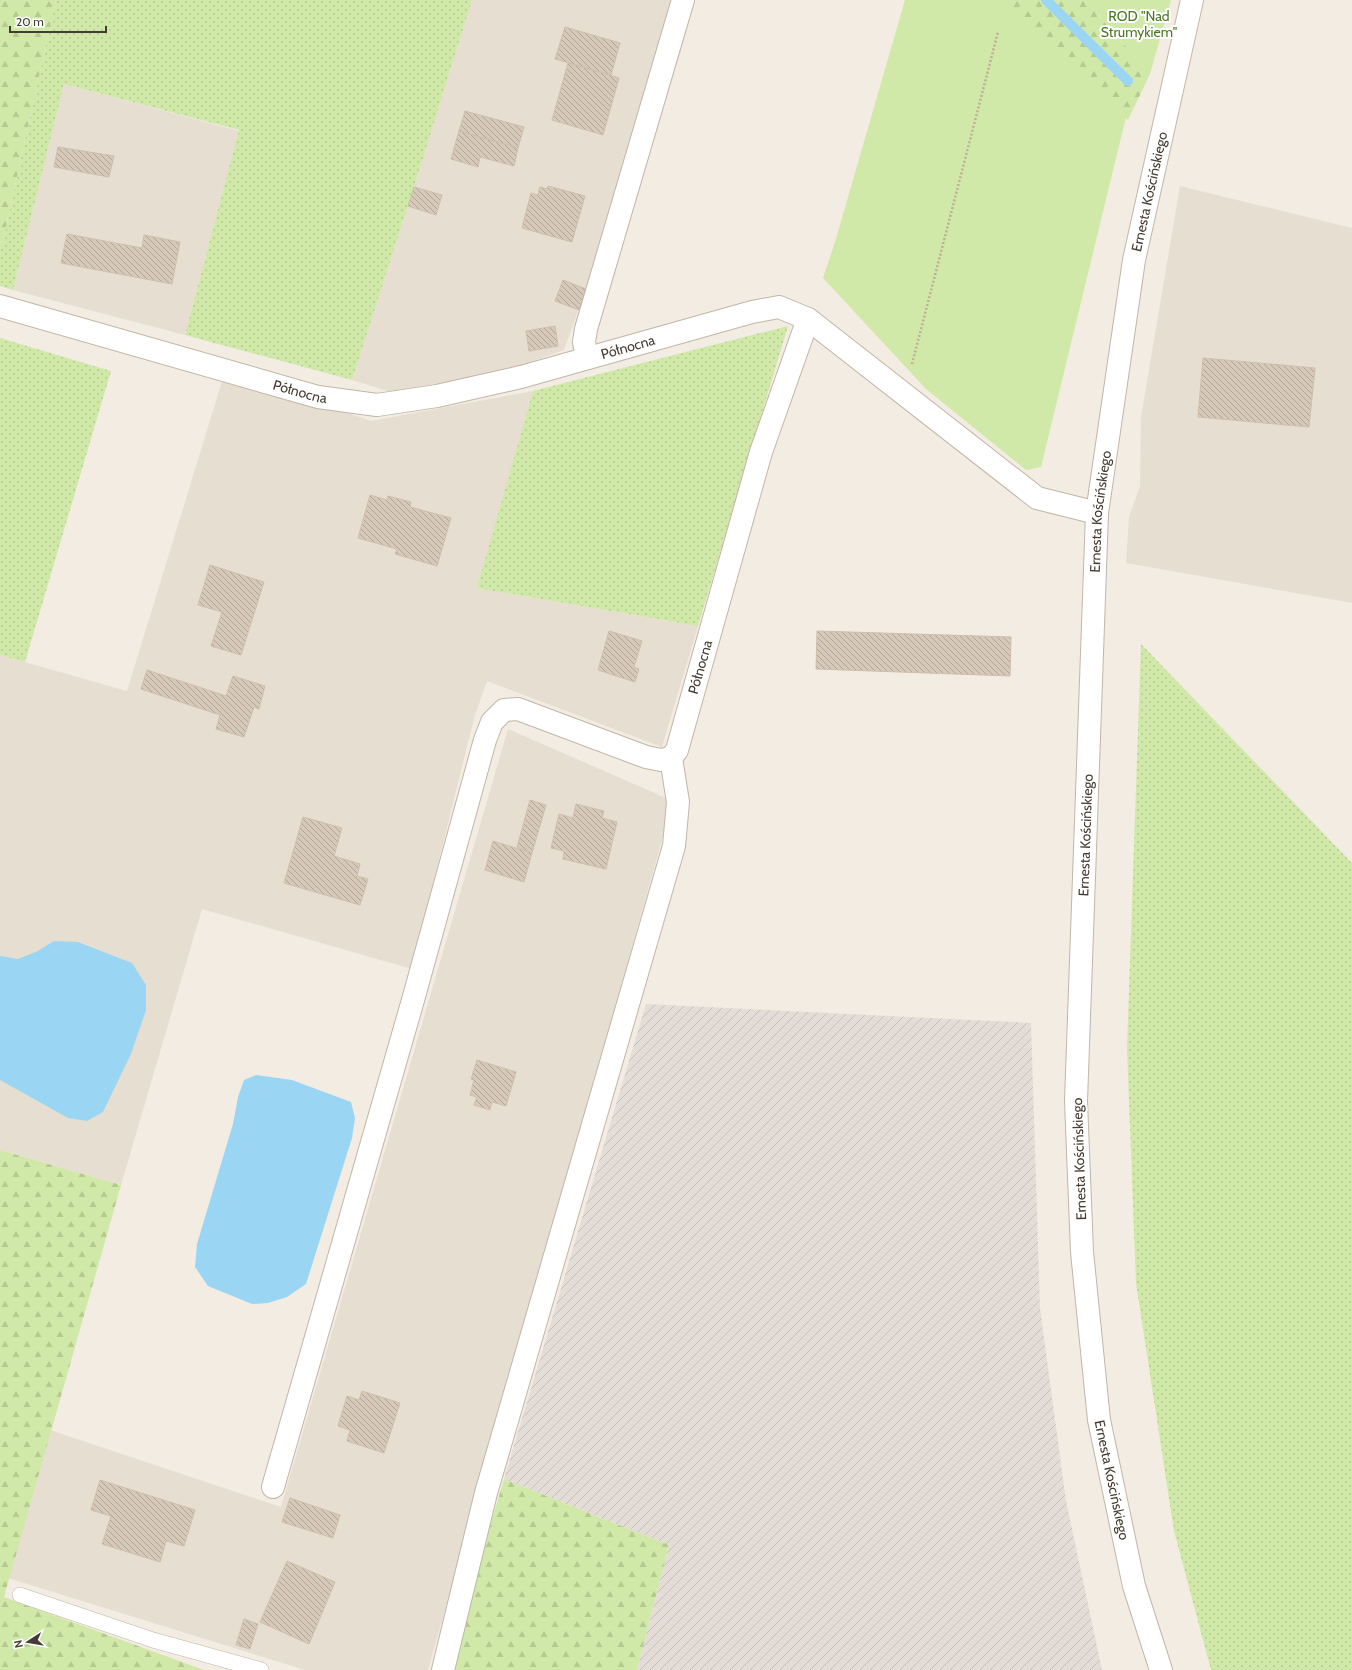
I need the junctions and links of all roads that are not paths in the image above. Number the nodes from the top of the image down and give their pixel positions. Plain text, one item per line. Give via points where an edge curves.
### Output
1 (682, 0) edge
2 (1192, 0) edge
3 (0, 306) edge
4 (808, 318) junction
5 (587, 358) junction
6 (1097, 513) junction
7 (671, 758) junction
8 (273, 1487) dead end
9 (20, 1595) dead end
10 (261, 1670) edge
11 (443, 1670) edge
12 (1161, 1670) edge

1 - 5 street via 586,329 584,342
2 - 6 street, Ernesta Kościńskiego via 1134,260
3 - 5 street, Północna via 318,397 376,405 437,396 521,377
4 - 5 street, Północna via 779,307 752,312
4 - 6 street via 1037,498
4 - 7 street, Północna via 761,452 677,750
6 - 12 street, Ernesta Kościńskiego via 1076,1101 1082,1252 1099,1420 1134,1586
7 - 8 street via 661,760 646,757 518,709 504,710 492,722
7 - 11 street via 678,802 674,846 486,1493
9 - 10 lane via 153,1640

